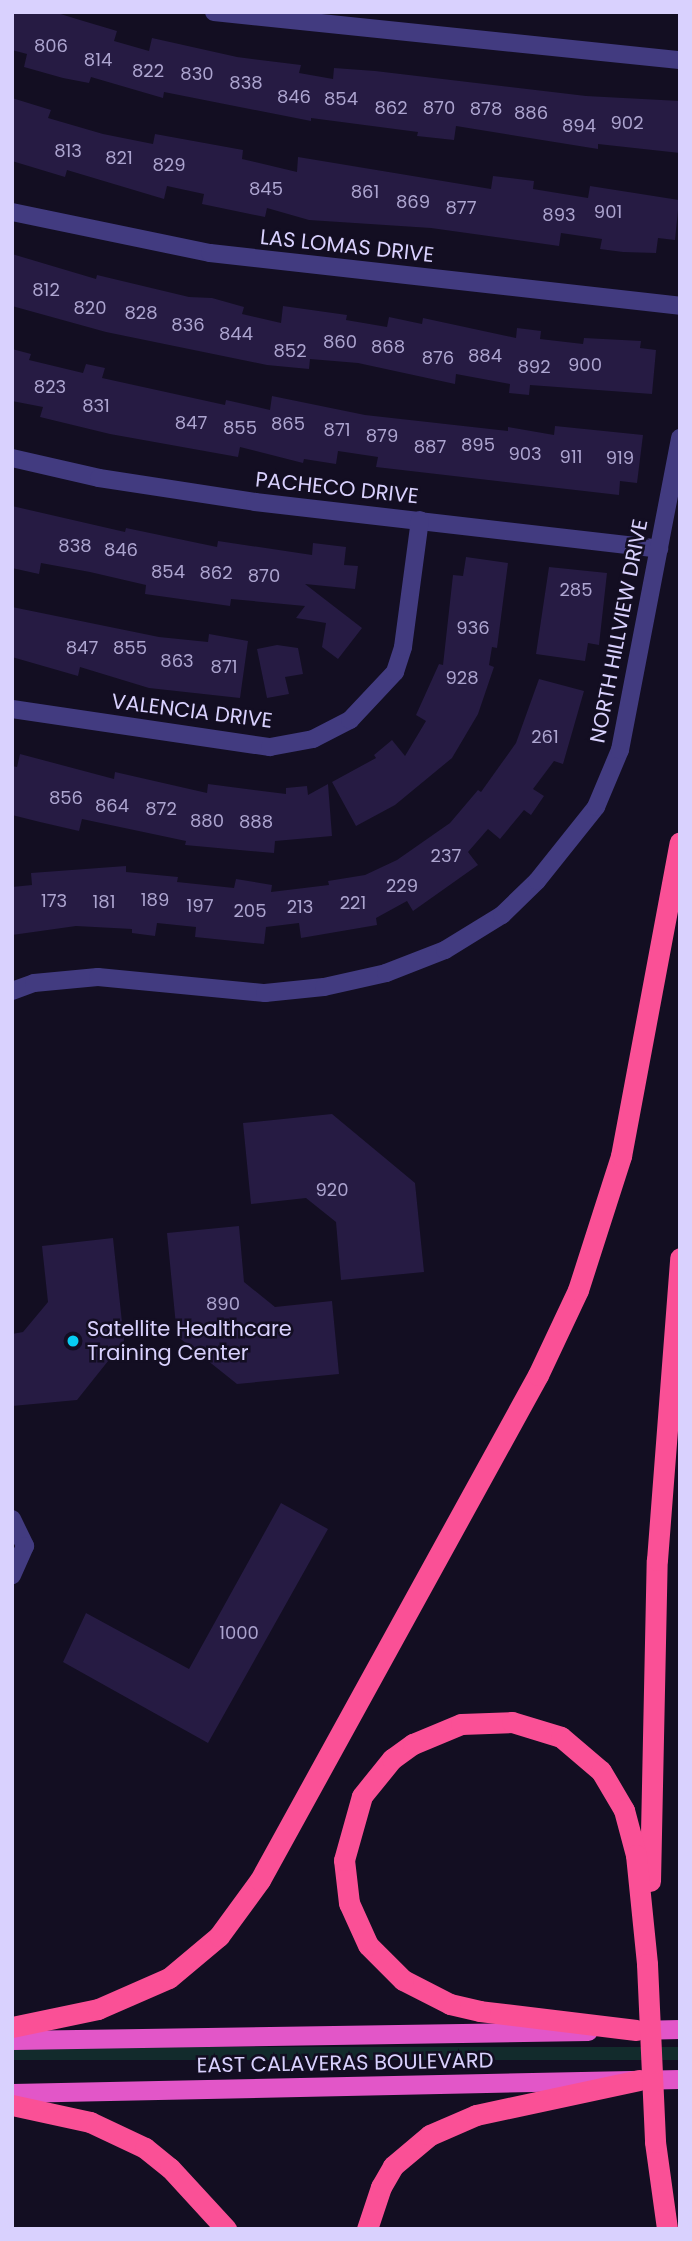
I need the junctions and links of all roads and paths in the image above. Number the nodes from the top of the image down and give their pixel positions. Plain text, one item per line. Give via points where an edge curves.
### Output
1 (214, 12) edge
2 (680, 60) edge
3 (12, 212) edge
4 (680, 306) edge
5 (680, 438) edge
6 (12, 458) edge
7 (420, 520) junction
8 (659, 549) junction
9 (12, 709) edge
10 (680, 842) edge
11 (12, 991) edge
12 (680, 1258) edge
13 (12, 1519) edge
14 (12, 1575) edge
15 (647, 1964) junction
16 (12, 2027) edge
17 (680, 2029) edge
18 (636, 2030) junction
19 (12, 2040) edge
20 (680, 2079) edge
21 (639, 2080) junction
22 (12, 2094) edge
23 (12, 2105) edge
24 (655, 2142) junction
25 (226, 2229) edge
26 (367, 2229) edge
27 (656, 2229) edge
28 (667, 2229) edge

1 - 2 street
3 - 4 street, LAS LOMAS DRIVE via 210,253
5 - 8 street, NORTH HILLVIEW DRIVE
6 - 7 street, PACHECO DRIVE via 99,478 255,502
7 - 8 street, PACHECO DRIVE
7 - 9 street, VALENCIA DRIVE via 403,647 395,672 350,720 313,739 270,747
8 - 11 street, NORTH HILLVIEW DRIVE via 620,750 596,807 537,881 502,915 445,950 386,973 324,987 265,993 98,977 34,983
10 - 16 highway via 621,1156 578,1290 538,1375 260,1880 219,1937 169,1978 98,2009
12 - 15 highway via 657,1560
13 - 14 street via 24,1546
15 - 18 highway via 636,1855 624,1810 601,1771 561,1737 499,1722 435,1732 392,1759 362,1796 347,1837 346,1893 368,1945 403,1980 450,2004 480,2011
15 - 24 highway, bridge
17 - 18 highway, EAST CALAVERAS BOULEVARD
18 - 19 highway, EAST CALAVERAS BOULEVARD
20 - 21 highway, EAST CALAVERAS BOULEVARD
21 - 22 highway, EAST CALAVERAS BOULEVARD
21 - 26 highway via 477,2115 430,2135 393,2166
23 - 25 highway via 90,2122 145,2148 170,2168
24 - 27 highway
24 - 28 highway

